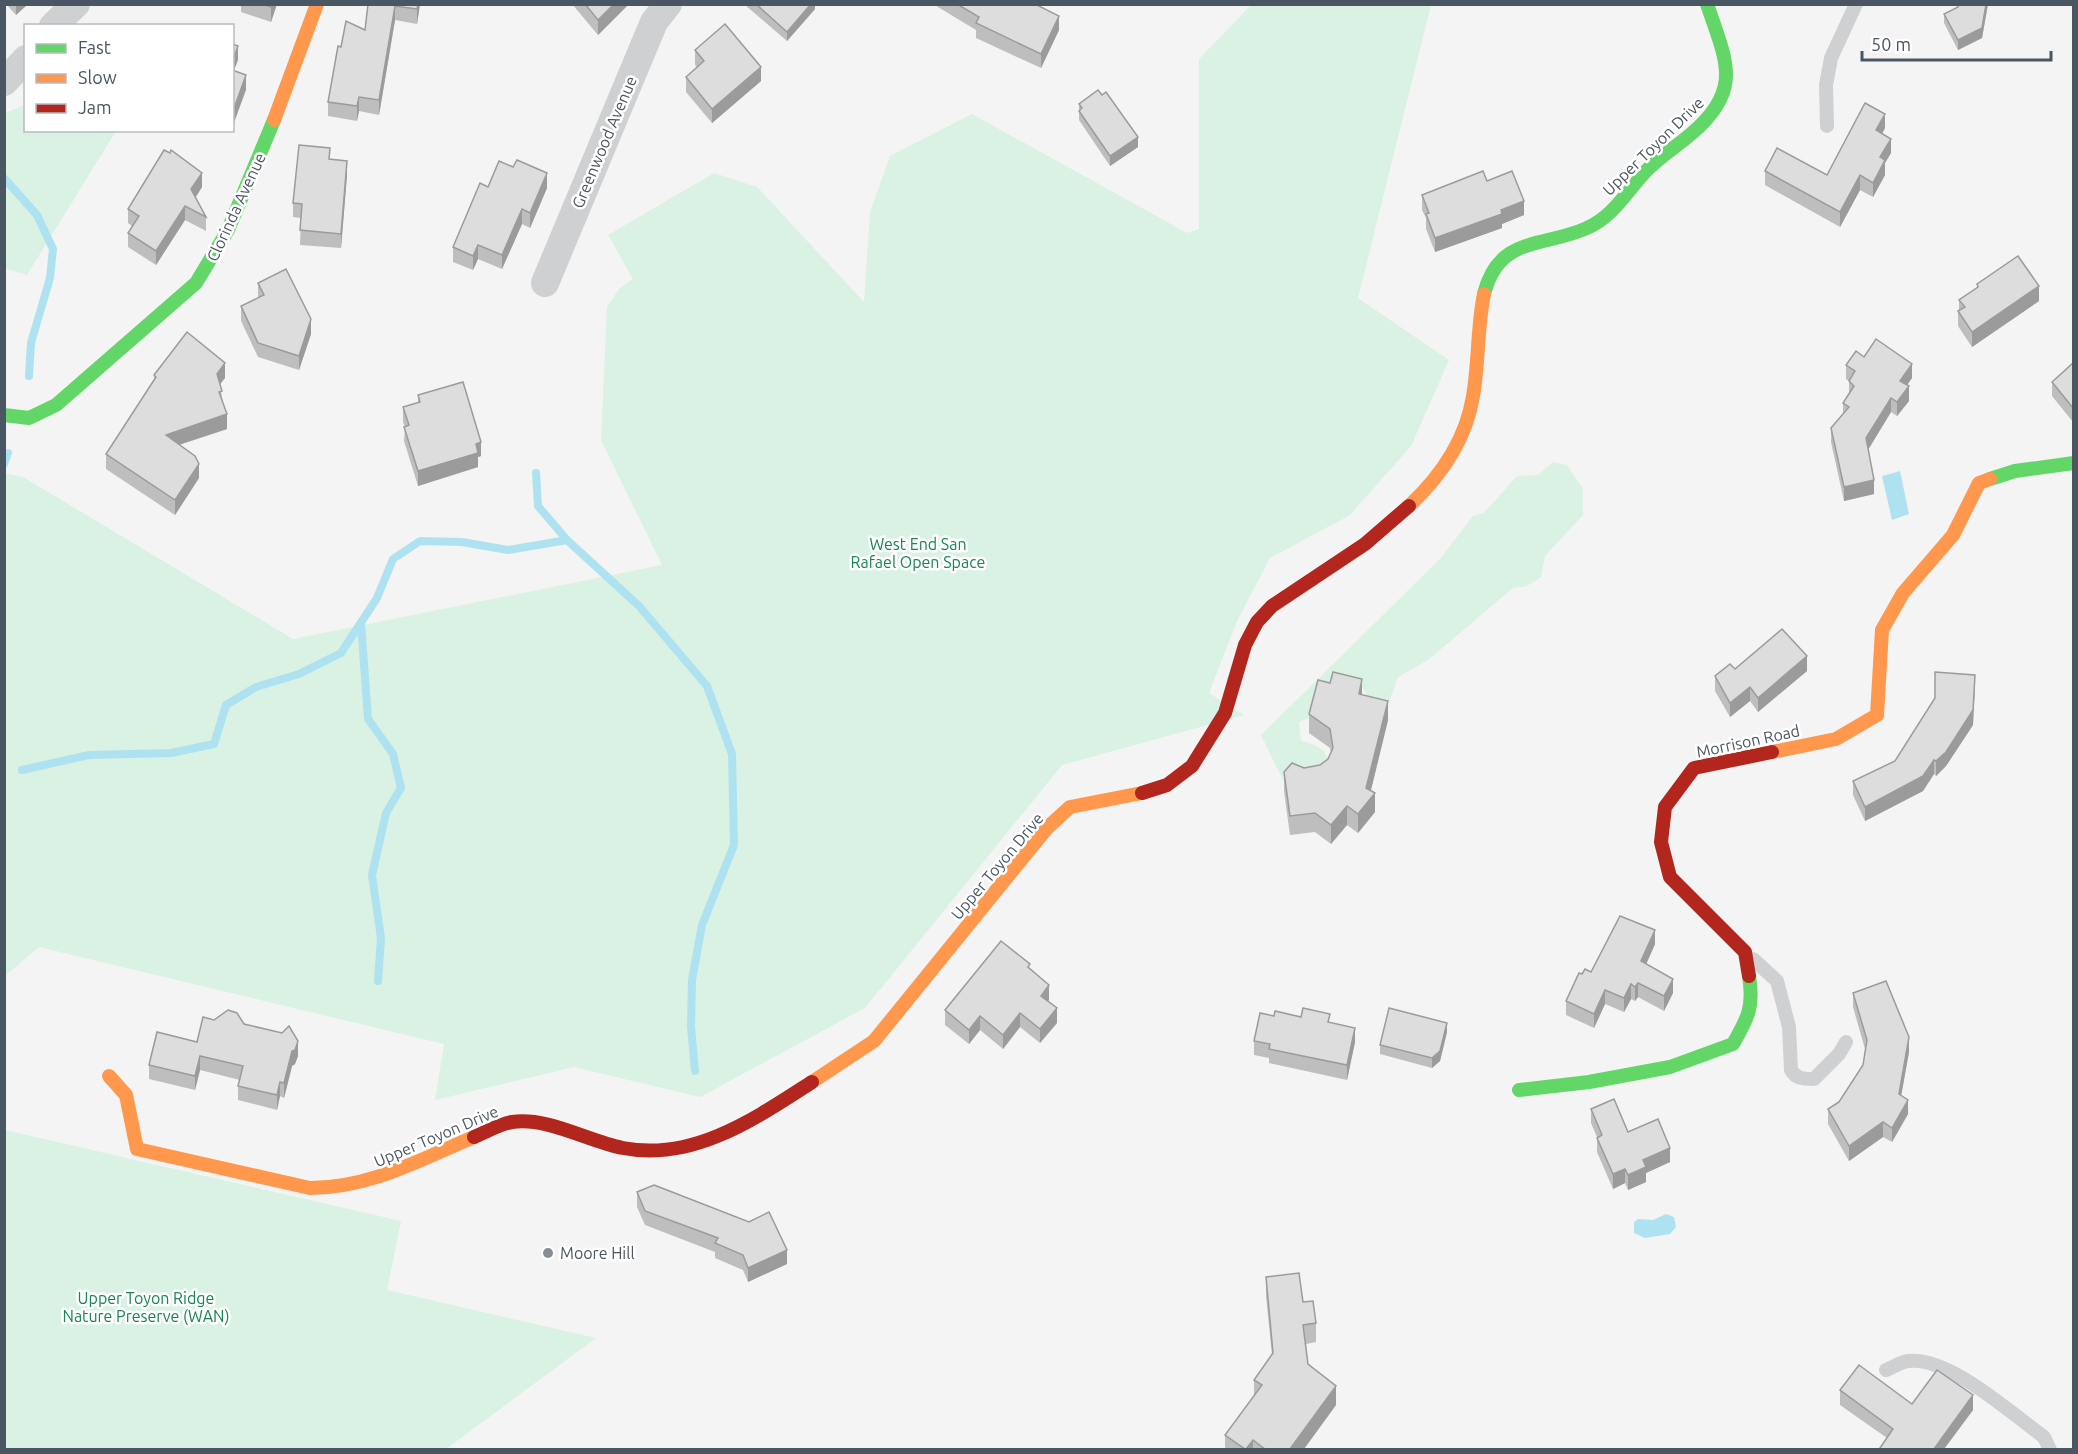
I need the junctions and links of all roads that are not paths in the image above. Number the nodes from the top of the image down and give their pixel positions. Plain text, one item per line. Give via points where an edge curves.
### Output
1 (76, 4) edge
2 (317, 4) edge
3 (668, 4) edge
4 (1707, 4) edge
5 (1856, 4) edge
6 (55, 24) edge
7 (24, 60) edge
8 (4, 82) edge
9 (1827, 126) dead end
10 (545, 283) dead end
11 (4, 415) edge
12 (2073, 463) edge
13 (1745, 952) junction
14 (1846, 1042) dead end
15 (109, 1076) dead end
16 (1519, 1090) dead end
17 (1886, 1370) dead end
18 (2050, 1449) edge

1 - 6 street
2 - 11 street, Clorinda Avenue via 244,196 214,259 196,283 56,405 29,418
3 - 10 street, Greenwood Avenue via 654,22
4 - 15 street, Upper Toyon Drive via 1727,66 1725,94 1716,110 1646,171 1601,220 1587,228 1528,243 1497,264 1486,283 1473,399 1466,427 1451,458 1383,532 1272,606 1257,622 1245,645 1225,713 1192,766 1167,785 1070,807 1047,828 874,1041 747,1124 689,1146 624,1148 532,1121 510,1122 387,1176 339,1188 310,1188 137,1149 126,1095
5 - 9 lane via 1831,58 1826,85
7 - 8 street
12 - 13 street, Morrison Road via 2015,471 1979,483 1953,535 1903,593 1882,630 1877,715 1836,739 1694,768 1665,807 1661,842 1670,877
13 - 14 lane via 1777,981 1789,1027 1794,1075 1814,1079
13 - 16 street via 1752,994 1750,1014 1734,1044 1670,1068
17 - 18 lane via 1906,1361 1929,1362 1967,1381 2044,1437

